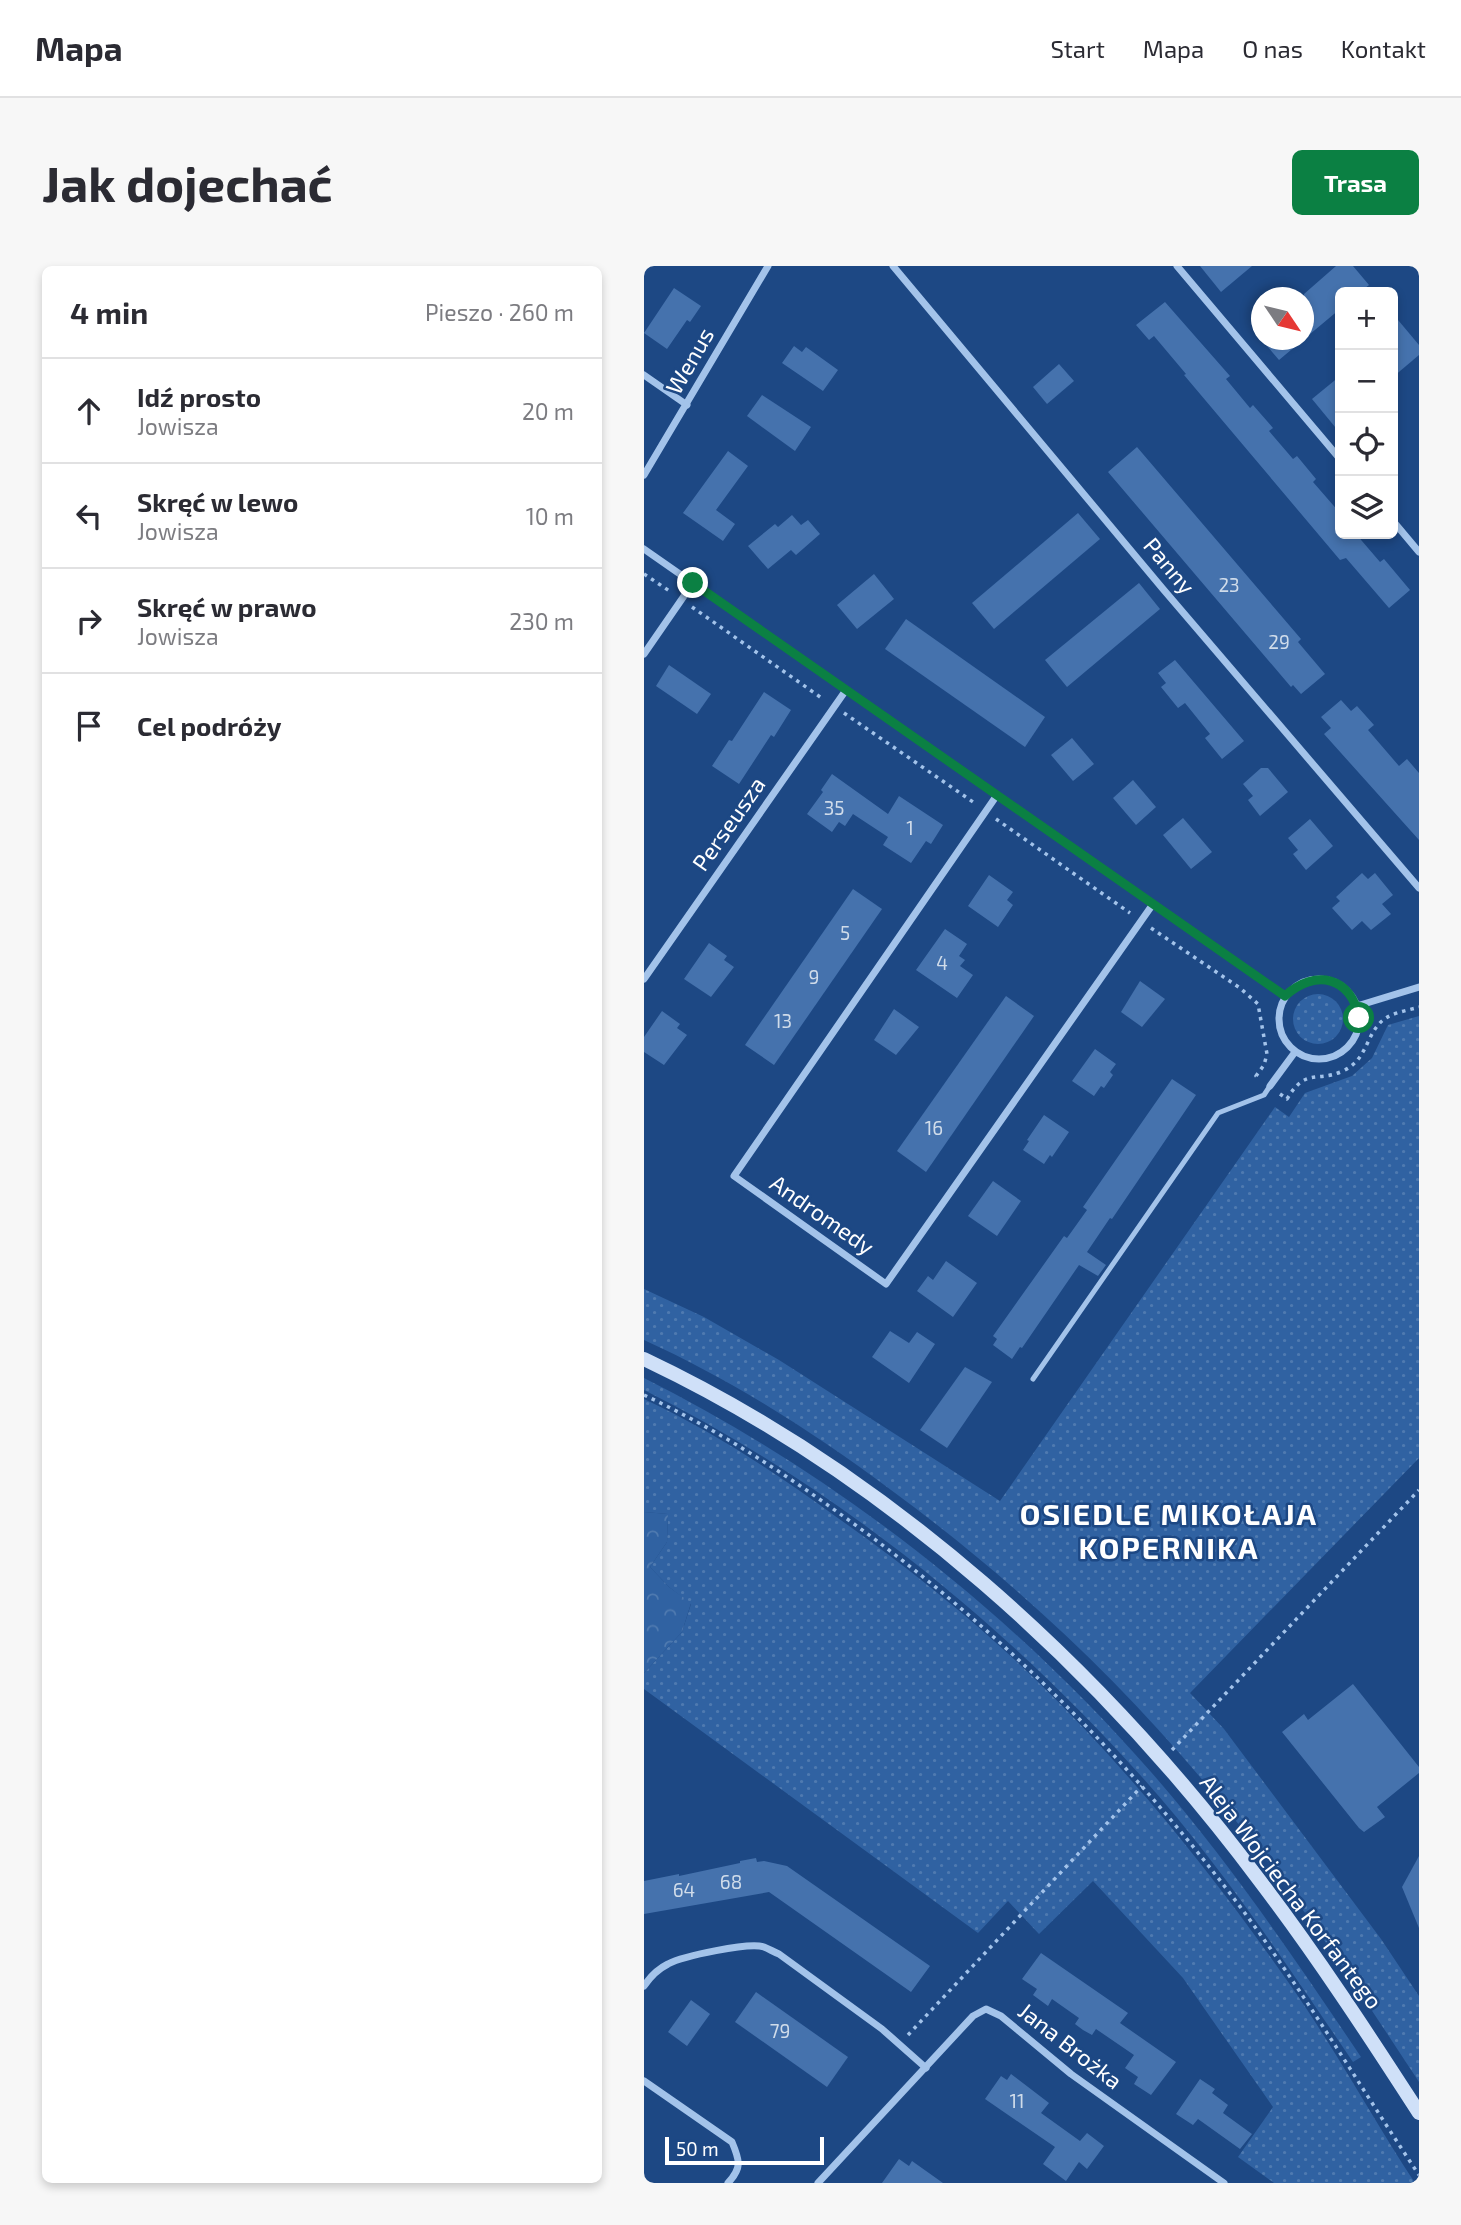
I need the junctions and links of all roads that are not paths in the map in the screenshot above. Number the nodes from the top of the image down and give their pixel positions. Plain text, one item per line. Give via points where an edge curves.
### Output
1 (768, 266) edge
2 (893, 266) edge
3 (1177, 266) edge
4 (644, 375) edge
5 (687, 405) junction
6 (1335, 453) edge
7 (644, 475) edge
8 (1398, 527) edge
9 (644, 549) edge
10 (1419, 552) edge
11 (693, 583) junction
12 (644, 654) edge
13 (846, 690) junction
14 (997, 795) junction
15 (1419, 888) edge
16 (1153, 904) junction
17 (644, 979) edge
18 (1419, 987) edge
19 (1285, 996) junction
20 (1357, 1006) junction
21 (1295, 1052) junction
22 (1270, 1086) joint
23 (644, 1359) edge
24 (1033, 1380) dead end
25 (644, 1986) edge
26 (926, 2068) junction
27 (644, 2081) edge
28 (1419, 2113) edge
29 (728, 2183) edge
30 (818, 2183) edge
31 (1224, 2183) edge

1 - 5 street, Wenus
2 - 15 street, Panny
3 - 6 street
4 - 5 street
5 - 7 street, Wenus
8 - 10 street
9 - 11 street
11 - 12 street
11 - 13 street
13 - 14 street
13 - 17 street, Perseusza
14 - 16 street
14 - 16 street, Andromedy via 733,1176 875,1277 886,1284
16 - 19 street
18 - 20 street
19 - 20 street via 1296,986 1324,979 1350,993
19 - 21 street via 1278,1020 1280,1032
20 - 21 street via 1357,1031 1343,1052 1319,1060
21 - 22 street
22 - 24 lane via 1264,1095 1218,1113
23 - 28 main road, Aleja Wojciecha Korfantego via 710,1392 831,1467 921,1533 1048,1641 1163,1760 1267,1890
25 - 26 street via 668,1964 686,1957 762,1947 882,2029
26 - 30 street, Jana Brożka
26 - 31 street, Jana Brożka via 973,2016 986,2009 1002,2016 1072,2074
27 - 29 street via 733,2142 738,2172

